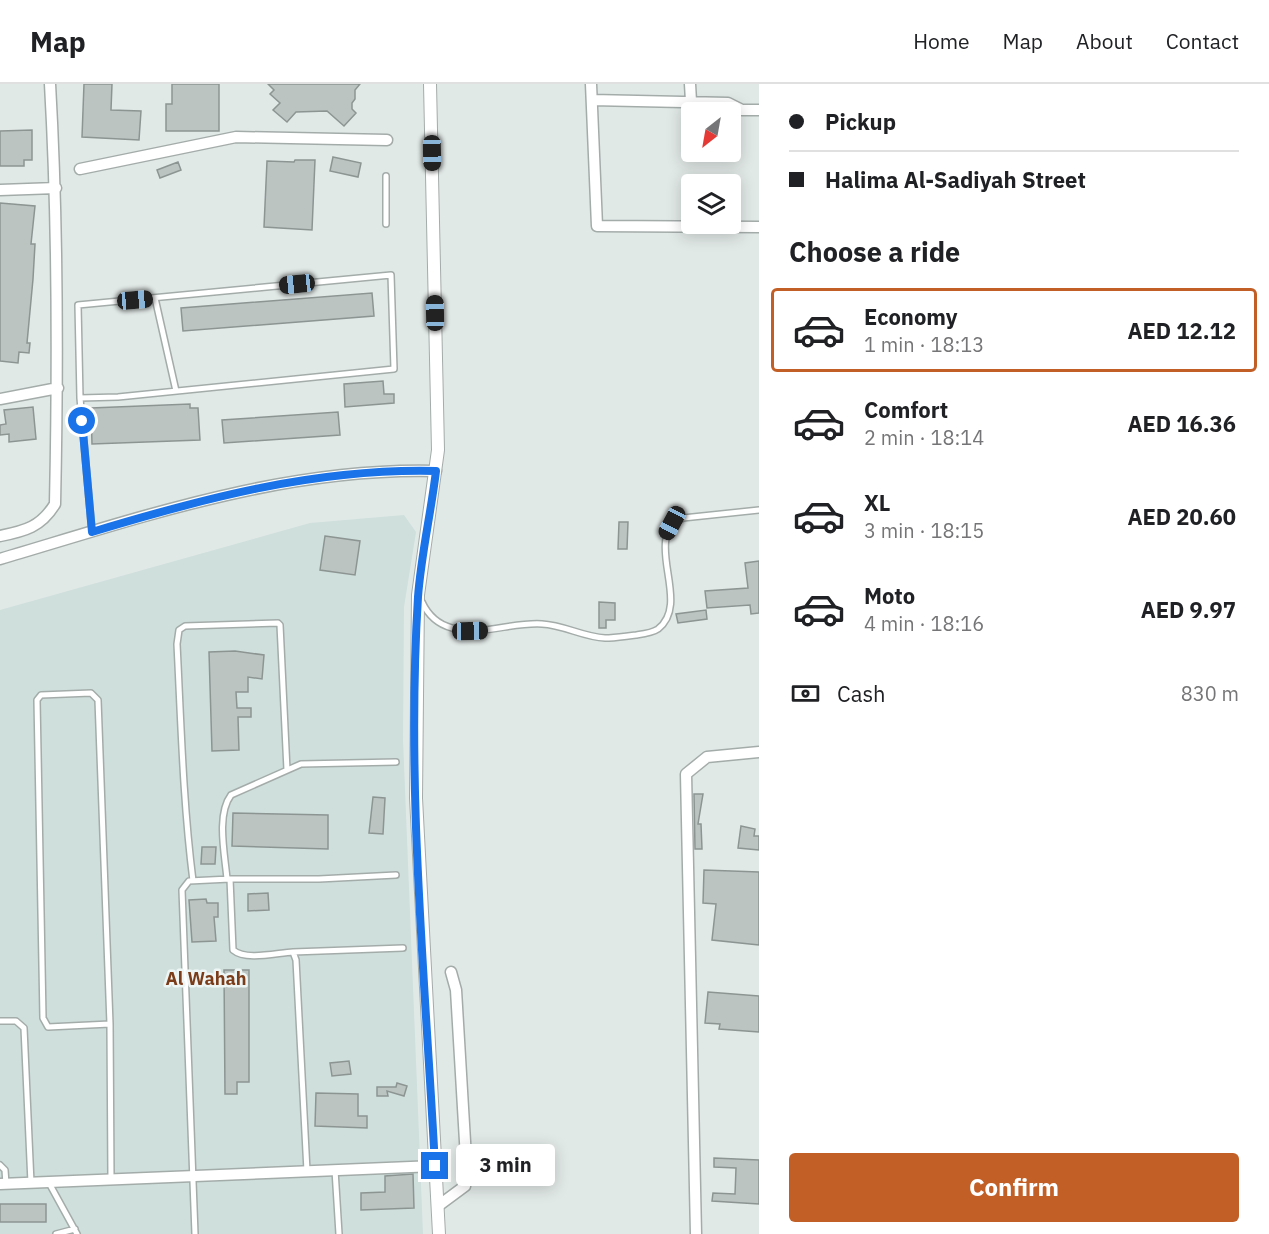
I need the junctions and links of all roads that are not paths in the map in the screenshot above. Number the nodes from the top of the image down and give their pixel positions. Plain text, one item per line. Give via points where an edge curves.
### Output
1 (50, 84) edge
2 (430, 84) edge
3 (591, 84) edge
4 (690, 84) edge
5 (592, 100) junction
6 (691, 101) junction
7 (759, 110) edge
8 (387, 140) dead end
9 (80, 169) dead end
10 (386, 176) dead end
11 (56, 188) junction
12 (0, 190) edge
13 (386, 224) dead end
14 (759, 227) edge
15 (154, 298) junction
16 (58, 388) junction
17 (176, 391) junction
18 (80, 398) junction
19 (0, 399) edge
20 (436, 471) junction
21 (759, 510) edge
22 (92, 532) junction
23 (0, 536) edge
24 (0, 559) edge
25 (418, 595) junction
26 (759, 752) edge
27 (396, 762) dead end
28 (287, 770) junction
29 (396, 875) dead end
30 (228, 879) junction
31 (193, 881) junction
32 (403, 948) dead end
33 (293, 952) junction
34 (451, 972) dead end
35 (0, 1021) edge
36 (110, 1024) junction
37 (0, 1164) edge
38 (435, 1166) junction
39 (335, 1170) junction
40 (307, 1171) junction
41 (192, 1176) junction
42 (111, 1179) junction
43 (48, 1182) junction
44 (31, 1183) junction
45 (3, 1184) edge
46 (438, 1206) junction
47 (76, 1232) edge
48 (56, 1234) edge
49 (195, 1234) edge
50 (339, 1234) edge
51 (439, 1234) edge
52 (696, 1234) edge

1 - 11 street
2 - 20 street
3 - 5 street
4 - 6 street
5 - 6 street
5 - 14 street via 597,226
6 - 7 street
8 - 9 street via 236,137
10 - 13 lane
11 - 12 street
11 - 16 street
15 - 17 lane
15 - 17 lane via 391,275 394,369
15 - 18 lane via 78,305
16 - 19 street
16 - 23 street via 55,504 46,518 28,530
17 - 18 lane
18 - 22 lane
20 - 22 street via 335,475 168,509
20 - 25 street
21 - 25 lane via 683,518 672,523 666,534 670,608 658,629 647,634 605,638 542,624 490,631 460,630 438,622
22 - 24 street
25 - 38 street via 416,798
26 - 52 street via 707,757 686,774
27 - 28 lane via 318,762
28 - 30 lane via 248,786 227,800 224,842
28 - 31 lane via 280,625 185,626 179,630 181,753
29 - 30 lane
30 - 31 lane
30 - 33 lane via 233,950 246,955
31 - 41 lane via 187,882 182,890
32 - 33 lane
33 - 40 lane
34 - 46 street via 456,990 467,1175 465,1186
35 - 44 lane via 16,1021 24,1028
36 - 36 lane via 98,700 91,693 41,695 37,700 43,1018 48,1027
36 - 42 lane
37 - 45 lane via 5,1170
38 - 39 street
38 - 46 street
39 - 40 street
39 - 50 lane
40 - 41 street
41 - 42 street
41 - 49 lane
42 - 43 street
43 - 44 street
43 - 47 lane
44 - 45 street
46 - 51 street
47 - 48 lane

